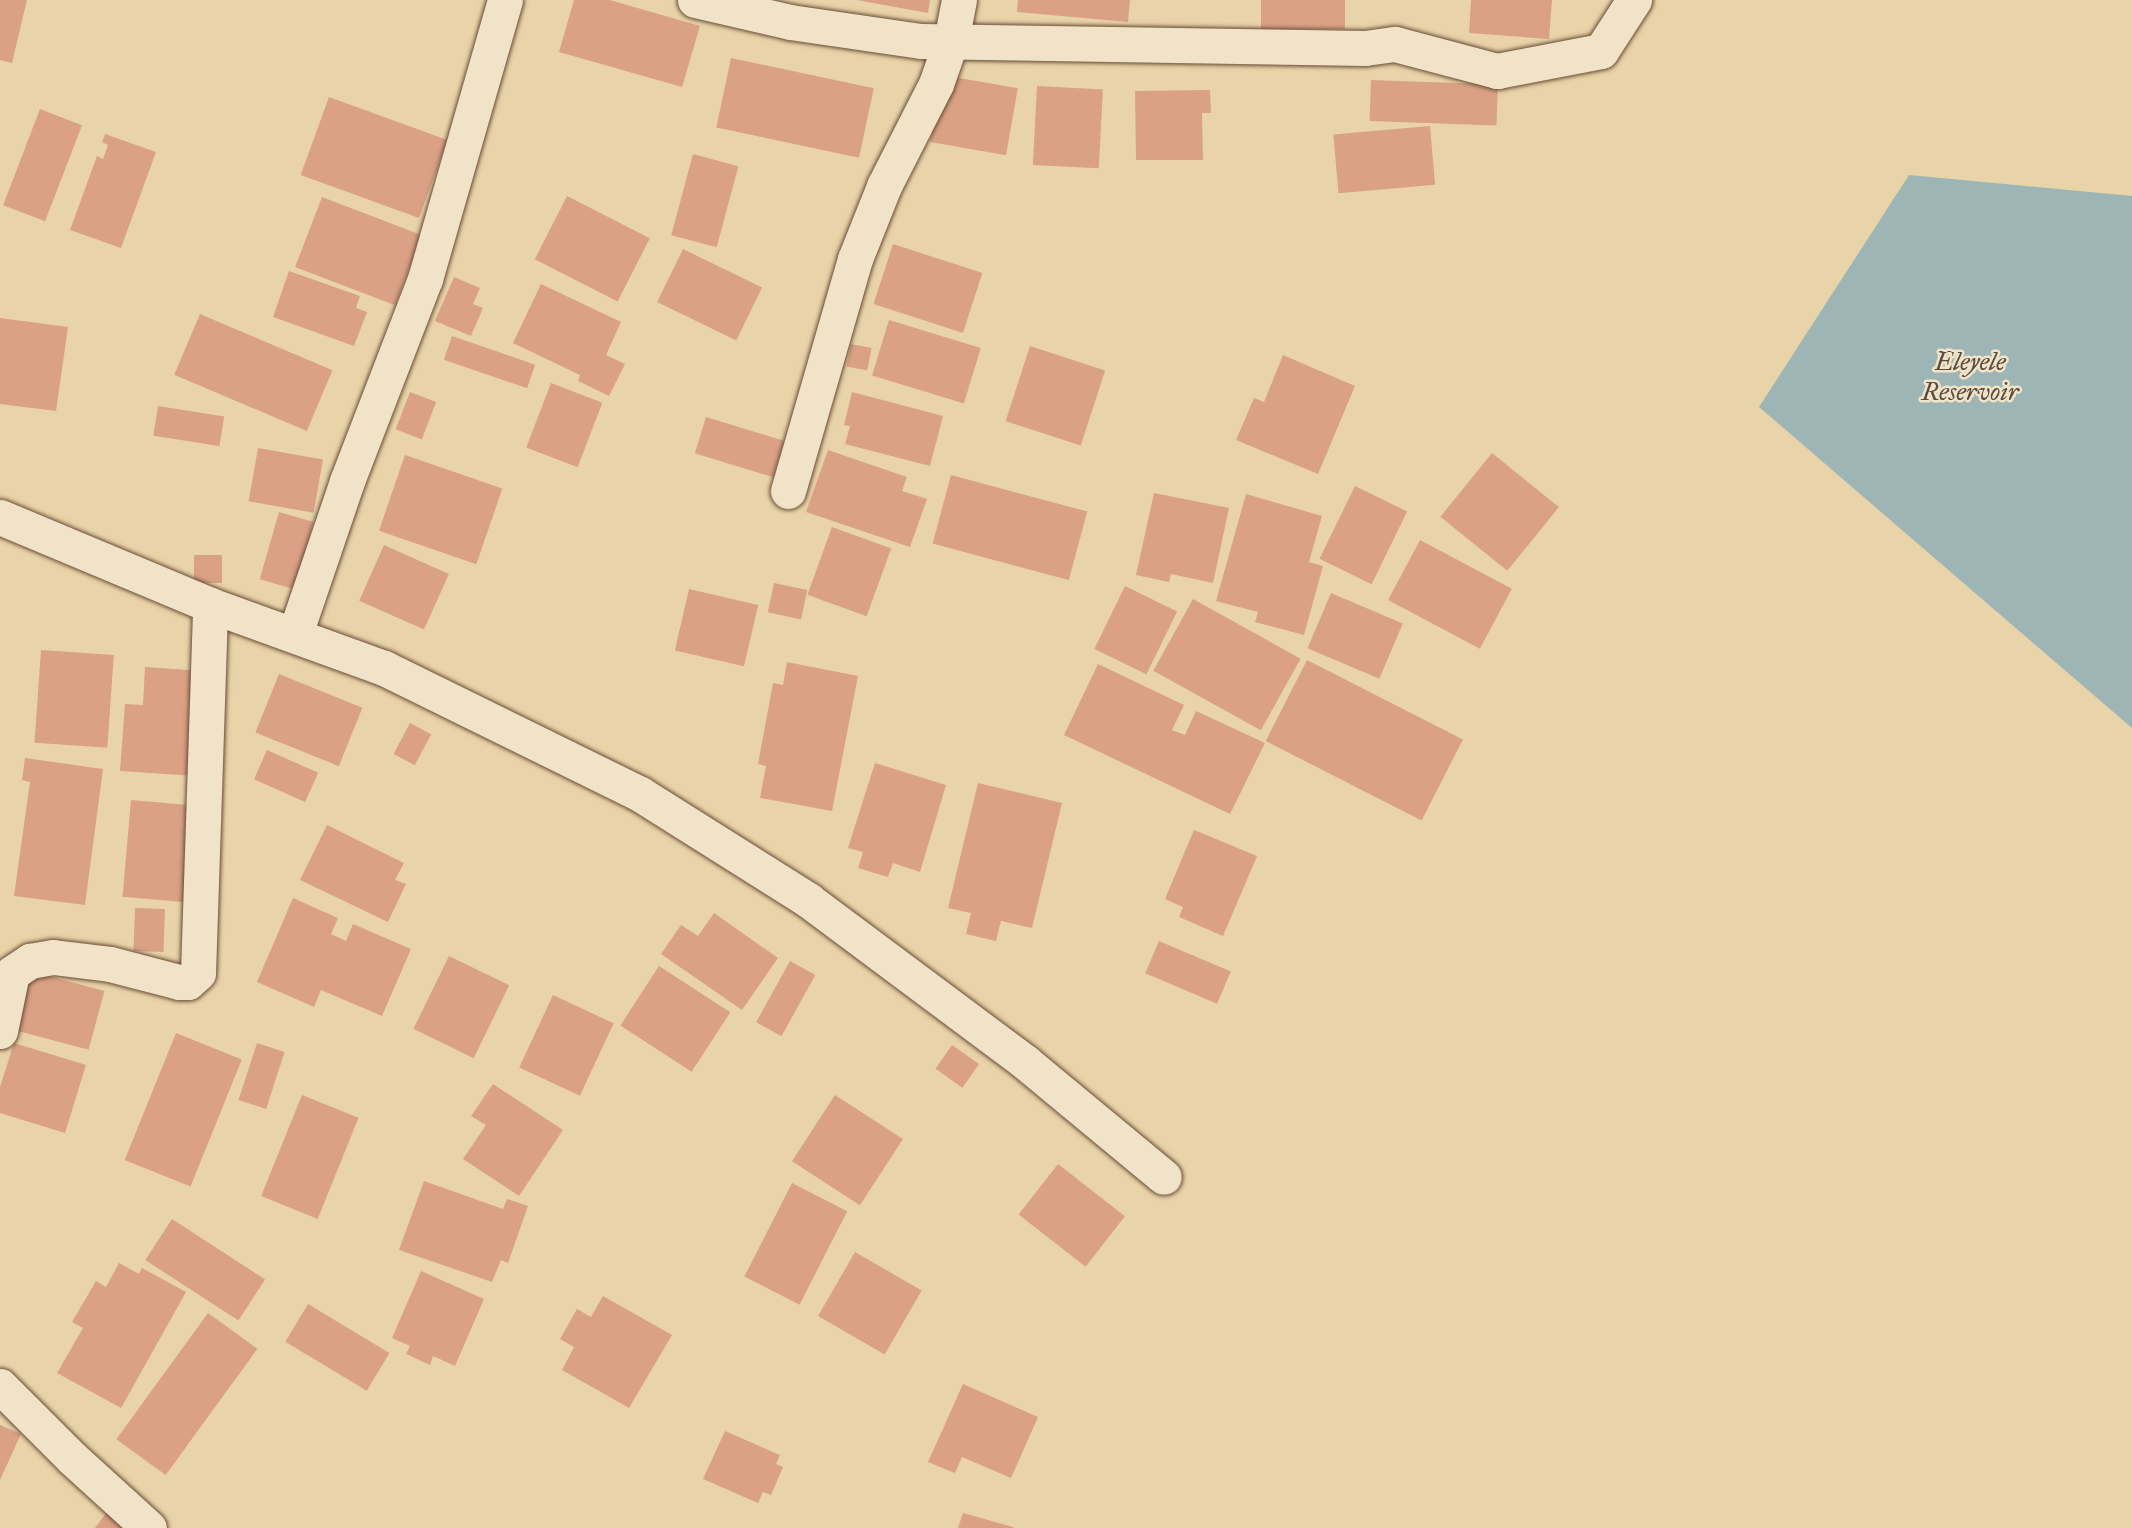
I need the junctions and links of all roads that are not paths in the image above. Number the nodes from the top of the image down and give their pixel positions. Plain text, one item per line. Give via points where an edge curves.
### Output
1 (505, 0) edge
2 (695, 0) edge
3 (959, 0) edge
4 (1634, 0) edge
5 (951, 41) junction
6 (788, 491) dead end
7 (0, 517) edge
8 (210, 605) junction
9 (295, 634) junction
10 (0, 1031) edge
11 (1164, 1177) dead end
12 (0, 1386) edge
13 (149, 1528) edge

1 - 9 street via 425,279 347,481
2 - 5 street via 790,22 921,41
3 - 5 street
4 - 5 street via 1601,51 1497,71 1395,44 1365,48
5 - 6 street via 936,84 884,186 855,259
7 - 8 street
8 - 9 street
8 - 10 street via 198,973 188,982 179,982 110,964 53,957 30,961 12,973
9 - 11 street via 384,668 640,794 808,900 1025,1062
12 - 13 street

